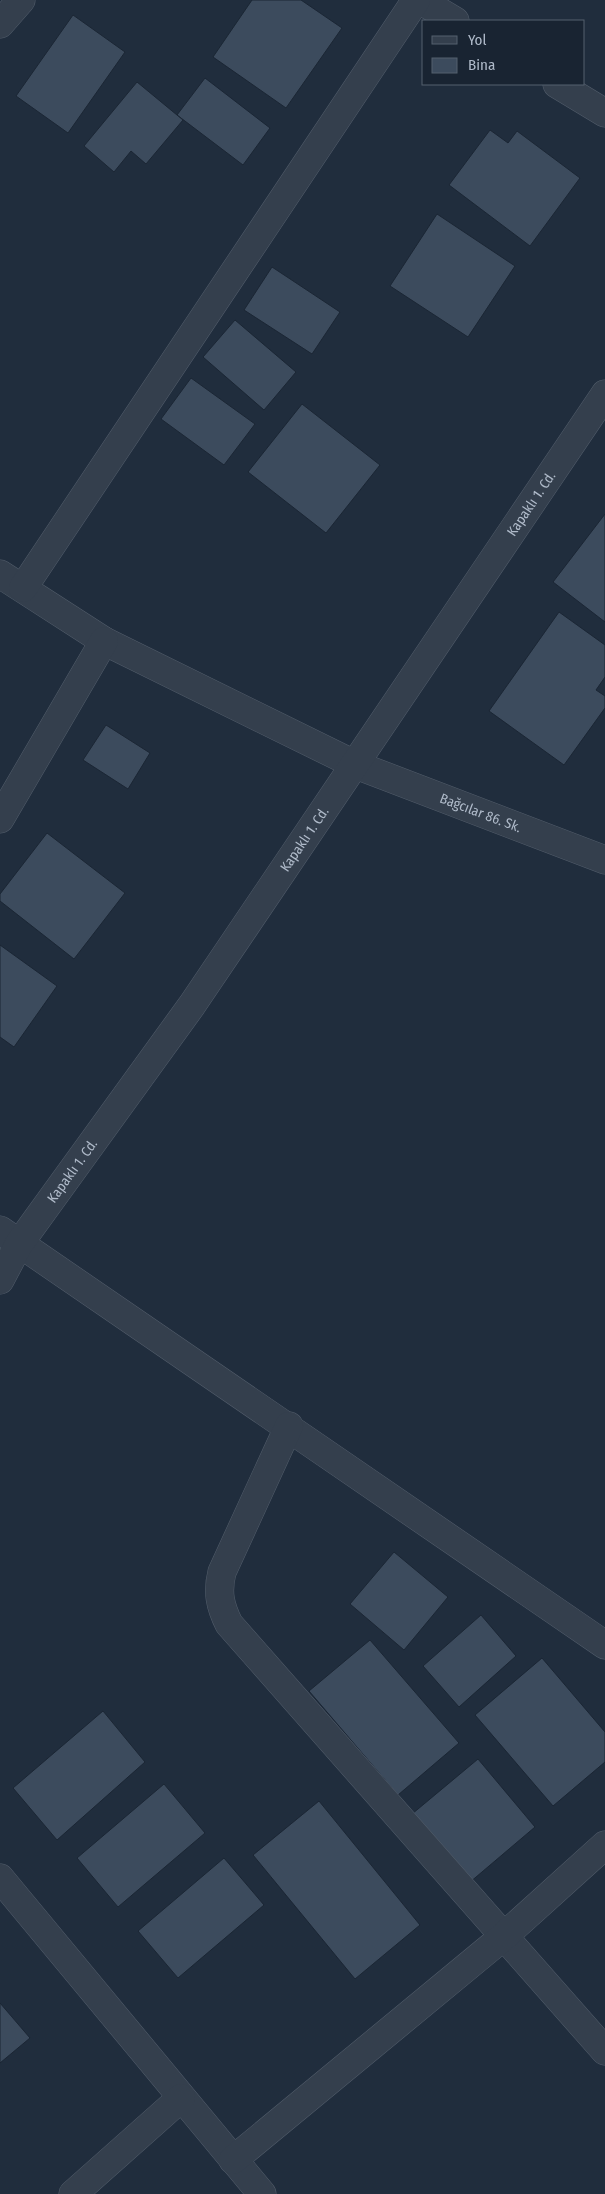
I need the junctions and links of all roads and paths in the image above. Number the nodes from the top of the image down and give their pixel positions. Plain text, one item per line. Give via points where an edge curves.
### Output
1 (21, 0) edge
2 (416, 0) edge
3 (420, 0) edge
4 (453, 20) edge
5 (0, 24) edge
6 (559, 85) edge
7 (605, 113) edge
8 (605, 394) edge
9 (0, 574) edge
10 (23, 588) junction
11 (104, 641) junction
12 (356, 765) junction
13 (0, 819) edge
14 (605, 860) edge
15 (9, 1237) edge
16 (0, 1280) edge
17 (289, 1426) junction
18 (605, 1645) edge
19 (605, 1845) edge
20 (0, 1878) edge
21 (503, 1937) junction
22 (605, 2051) edge
23 (181, 2098) junction
24 (233, 2160) junction
25 (73, 2194) edge
26 (262, 2194) edge

1 - 5 street
2 - 10 street
3 - 4 street
6 - 7 street
8 - 12 street, Kapaklı 1. Cd.
9 - 10 street, Bağcılar 86. Sk.
10 - 11 street, Bağcılar 86. Sk.
11 - 12 street, Bağcılar 86. Sk.
11 - 13 street
12 - 14 street, Bağcılar 86. Sk.
12 - 15 street, Kapaklı 1. Cd. via 192,1005
15 - 16 street, Kapaklı 1. Cd.
15 - 17 street
17 - 18 street
17 - 21 street via 222,1572 218,1586 220,1606 228,1624
19 - 21 street
20 - 23 street
21 - 22 street
21 - 24 street
23 - 24 street
23 - 25 street
24 - 26 street

